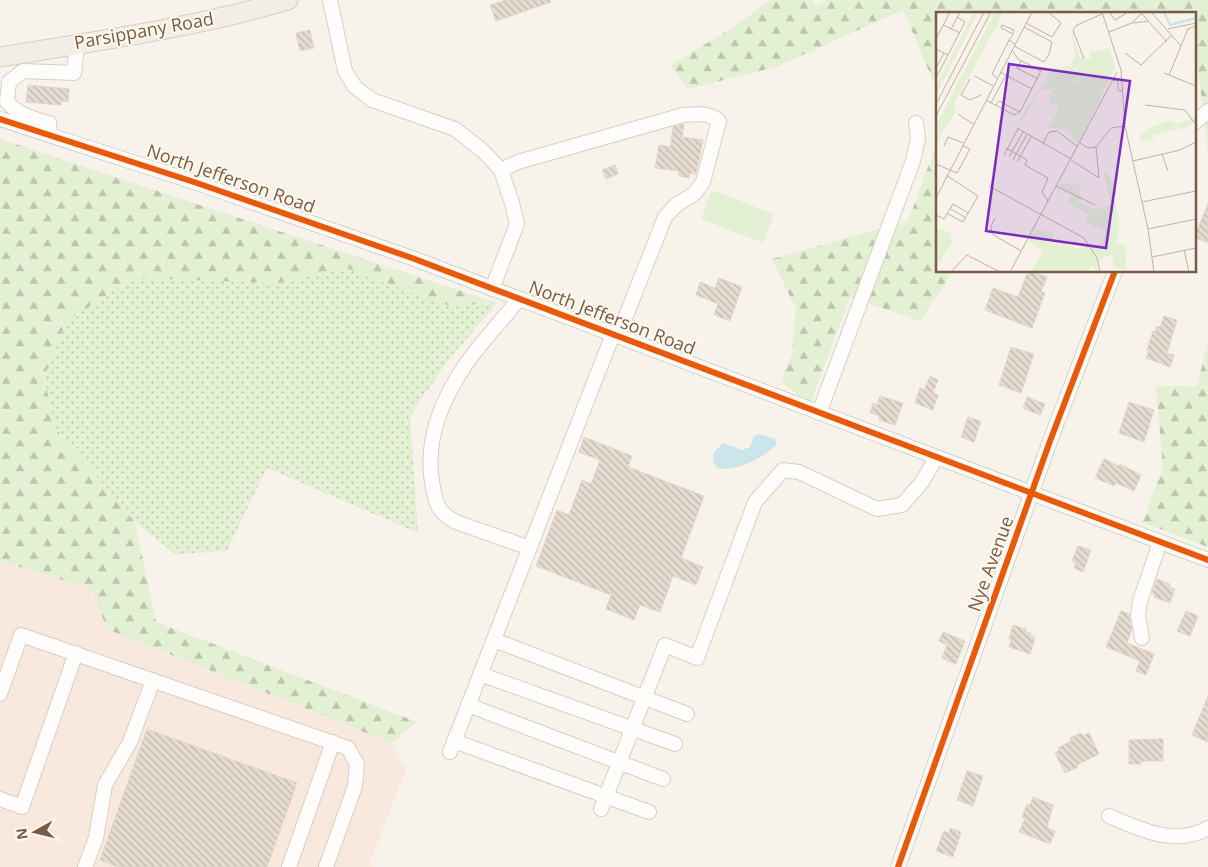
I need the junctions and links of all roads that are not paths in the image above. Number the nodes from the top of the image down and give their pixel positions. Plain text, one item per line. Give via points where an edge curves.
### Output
1 (288, 0) edge
2 (330, 0) edge
3 (77, 44) junction
4 (0, 57) edge
5 (1208, 111) edge
6 (0, 119) edge
7 (1196, 121) edge
8 (916, 123) dead end
9 (50, 134) junction
10 (501, 170) junction
11 (1115, 272) edge
12 (492, 288) junction
13 (519, 299) junction
14 (615, 335) junction
15 (819, 413) junction
16 (936, 458) junction
17 (1031, 494) junction
18 (1160, 542) junction
19 (530, 548) junction
20 (1208, 560) edge
21 (1142, 638) dead end
22 (494, 640) junction
23 (76, 653) junction
24 (480, 674) junction
25 (153, 680) junction
26 (0, 694) edge
27 (645, 697) junction
28 (468, 705) junction
29 (687, 714) dead end
30 (633, 729) junction
31 (334, 742) junction
32 (675, 744) dead end
33 (620, 762) junction
34 (663, 778) dead end
35 (0, 799) edge
36 (604, 802) junction
37 (649, 812) dead end
38 (1109, 816) dead end
39 (1208, 828) edge
40 (85, 867) edge
41 (289, 867) edge
42 (326, 867) edge
43 (898, 867) edge

1 - 3 main road, Parsippany Road via 192,24
2 - 10 street via 345,71 355,86 372,100 455,129
3 - 4 main road, Parsippany Road
3 - 9 street via 74,74 22,71 9,82 7,102 21,115 49,123
5 - 7 street
6 - 9 street, North Jefferson Road
8 - 15 street via 918,139 913,161
9 - 12 street, North Jefferson Road
10 - 12 street via 517,224
10 - 14 street via 518,162 683,115 699,114 719,121 703,182 694,194 676,205 665,217
11 - 17 street, Nye Avenue
12 - 13 street, North Jefferson Road
13 - 14 street, North Jefferson Road
13 - 19 street via 466,363 451,389 435,428 430,464 438,510 446,517
14 - 15 street, North Jefferson Road
14 - 19 street
15 - 16 street, North Jefferson Road
16 - 17 street, North Jefferson Road
16 - 27 street via 922,482 902,505 877,509 799,472 784,470 755,502 697,658 665,645
17 - 18 street, North Jefferson Road
17 - 43 street, Nye Avenue
18 - 20 street, North Jefferson Road
18 - 21 street via 1140,602 1138,615
19 - 22 street
22 - 24 street
22 - 27 street
23 - 25 street
23 - 26 street via 21,635
23 - 35 street via 22,807
24 - 28 street
24 - 30 street
25 - 31 street
25 - 40 street via 130,742 105,785 96,838
27 - 29 street
27 - 30 street
28 - 33 street
28 - 36 street via 452,746
30 - 32 street
30 - 33 street
31 - 41 street
31 - 42 street via 348,748 357,764 355,786
33 - 34 street
33 - 36 street
36 - 37 street
38 - 39 street via 1170,837 1200,833

